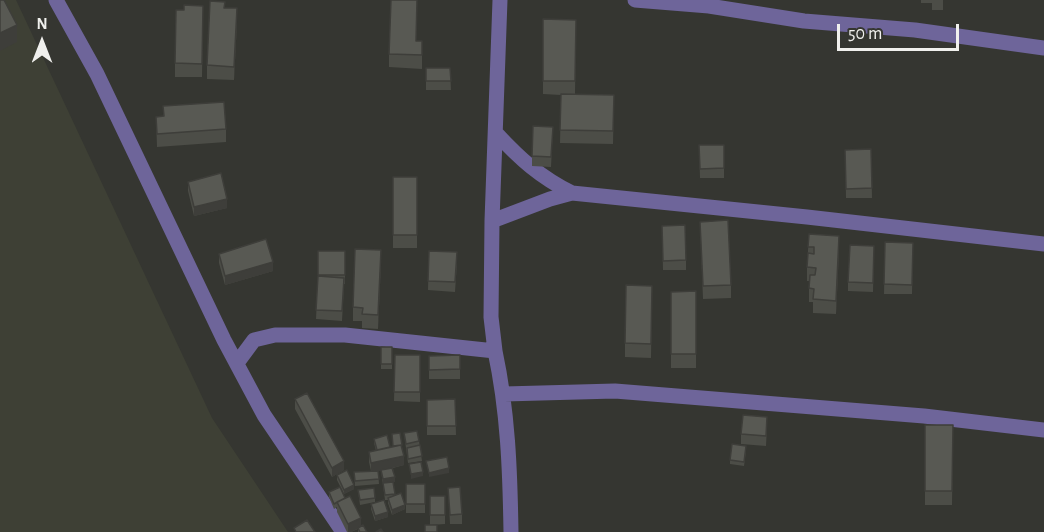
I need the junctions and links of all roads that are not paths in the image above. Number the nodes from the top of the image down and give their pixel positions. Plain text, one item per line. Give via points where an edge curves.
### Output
1 (61, 0) edge
2 (500, 0) edge
3 (635, 0) edge
4 (1044, 48) edge
5 (496, 133) junction
6 (572, 193) junction
7 (492, 221) junction
8 (1044, 244) edge
9 (495, 351) junction
10 (237, 363) junction
11 (504, 394) junction
12 (1044, 430) edge
13 (343, 532) edge
14 (511, 532) edge

1 - 10 street
2 - 5 street
3 - 4 street
5 - 6 street via 549,182
5 - 7 street
6 - 7 street
6 - 8 street
7 - 9 street via 491,317
9 - 10 street via 345,335 275,335 254,340
9 - 11 street
10 - 13 street via 264,415
11 - 12 street via 615,391 924,416
11 - 14 street

